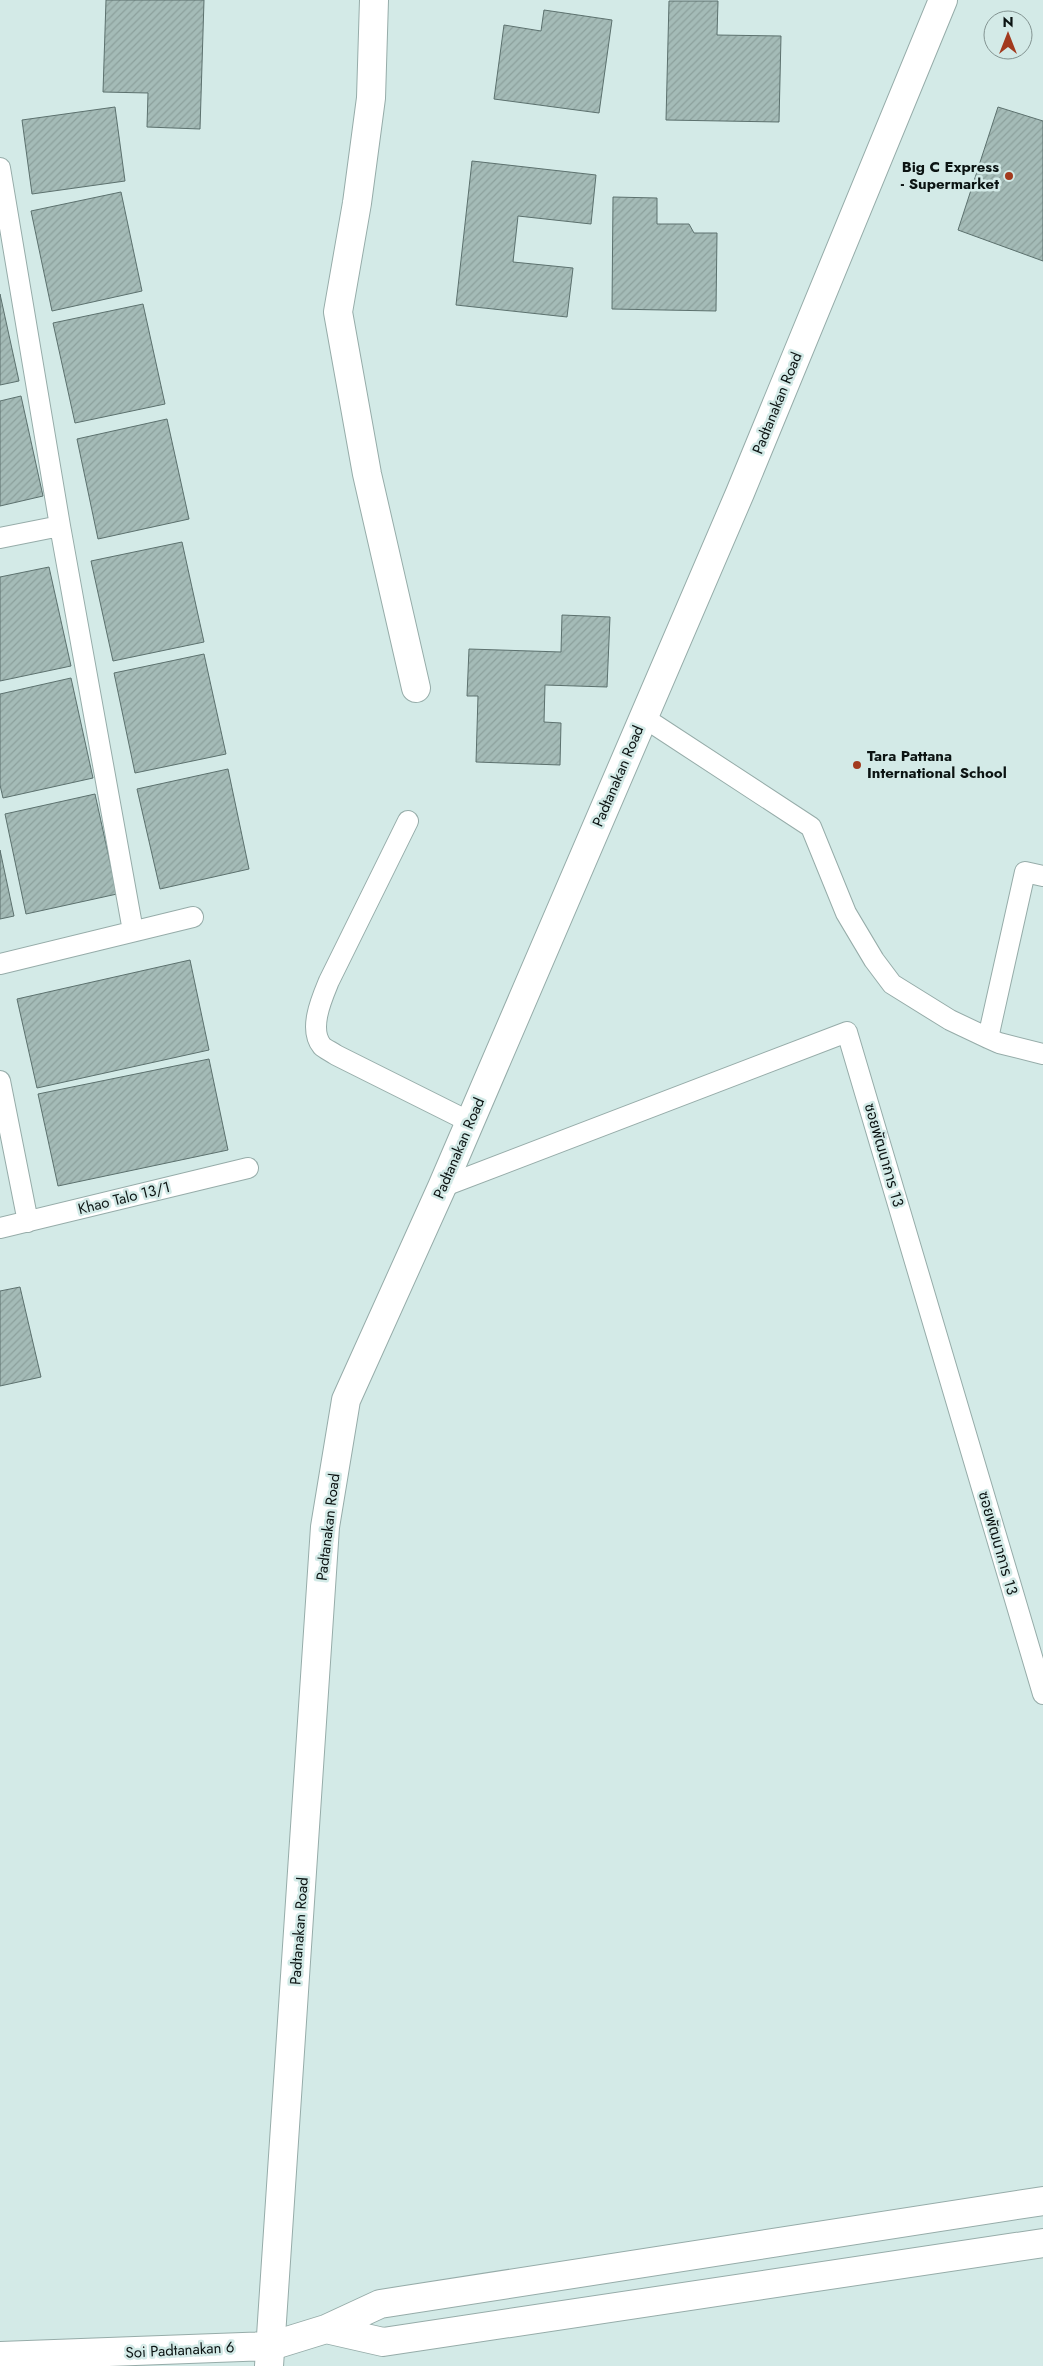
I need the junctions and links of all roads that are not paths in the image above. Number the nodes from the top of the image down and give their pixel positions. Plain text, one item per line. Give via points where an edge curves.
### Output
1 (374, 0) edge
2 (943, 0) edge
3 (0, 168) edge
4 (60, 526) junction
5 (0, 538) edge
6 (416, 688) dead end
7 (643, 717) junction
8 (408, 821) dead end
9 (1043, 876) edge
10 (193, 917) dead end
11 (134, 931) junction
12 (0, 964) edge
13 (988, 1038) junction
14 (1043, 1054) edge
15 (0, 1081) edge
16 (470, 1122) junction
17 (248, 1168) dead end
18 (442, 1187) junction
19 (28, 1222) junction
20 (0, 1228) edge
21 (1043, 1694) edge
22 (1043, 2201) edge
23 (1043, 2243) edge
24 (326, 2329) junction
25 (0, 2356) edge
26 (270, 2356) edge

1 - 6 street via 371,98 338,312 367,474
2 - 7 street, Padtanakan Road via 747,475
3 - 4 lane
4 - 5 lane
4 - 11 lane
7 - 13 lane via 811,827 846,913 892,984 950,1020
7 - 16 street, Padtanakan Road
8 - 16 lane via 328,981 316,1032 322,1046 336,1055
9 - 13 lane via 1025,872
10 - 11 lane
11 - 12 lane
13 - 14 lane
15 - 19 lane
16 - 18 street, Padtanakan Road
17 - 19 lane, Khao Talo 13/1
18 - 21 lane, ซอยพัฒนาการ 13 via 847,1032
18 - 26 street, Padtanakan Road via 346,1400 325,1527
19 - 20 lane, Khao Talo 13/1
22 - 24 street, Soi Padtanakan 6 via 380,2304
23 - 24 street via 383,2342
24 - 26 street, Soi Padtanakan 6
25 - 26 street, Soi Padtanakan 6

